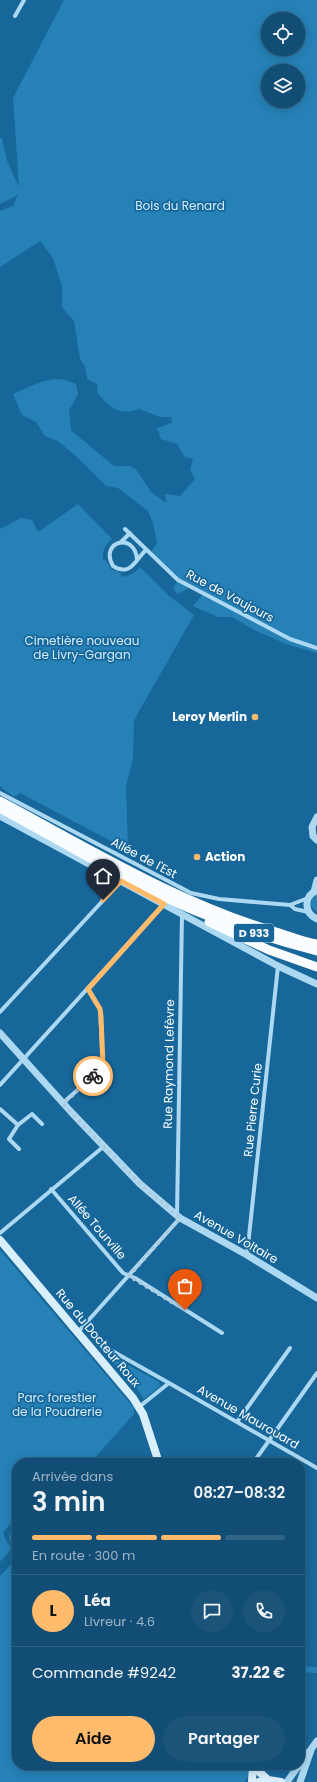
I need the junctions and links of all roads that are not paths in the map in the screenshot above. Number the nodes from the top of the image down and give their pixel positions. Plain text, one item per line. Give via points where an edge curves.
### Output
1 (24, 0) edge
2 (15, 16) dead end
3 (125, 529) dead end
4 (130, 533) junction
5 (121, 542) junction
6 (146, 550) junction
7 (137, 558) junction
8 (317, 648) edge
9 (0, 793) edge
10 (0, 801) edge
11 (0, 808) edge
12 (0, 816) edge
13 (317, 817) edge
14 (317, 840) edge
15 (317, 880) edge
16 (121, 881) junction
17 (315, 891) edge
18 (308, 898) junction
19 (164, 904) junction
20 (290, 905) junction
21 (193, 909) junction
22 (308, 912) junction
23 (182, 914) junction
24 (316, 920) edge
25 (317, 944) edge
26 (317, 951) edge
27 (278, 966) junction
28 (317, 967) edge
29 (317, 984) edge
30 (88, 989) junction
31 (0, 1012) edge
32 (0, 1033) edge
33 (24, 1060) junction
34 (0, 1085) edge
35 (63, 1104) junction
36 (0, 1109) edge
37 (42, 1124) dead end
38 (18, 1125) junction
39 (103, 1146) junction
40 (19, 1149) dead end
41 (51, 1190) junction
42 (178, 1217) junction
43 (0, 1233) edge
44 (0, 1240) edge
45 (247, 1255) junction
46 (129, 1276) junction
47 (317, 1298) edge
48 (78, 1332) junction
49 (222, 1333) dead end
50 (98, 1343) dead end
51 (290, 1348) dead end
52 (317, 1373) edge
53 (169, 1383) junction
54 (139, 1407) junction
55 (237, 1422) junction
56 (269, 1440) junction
57 (158, 1458) edge
58 (256, 1458) edge
59 (300, 1458) edge
60 (305, 1461) edge
61 (317, 1468) edge
62 (317, 1741) edge
63 (311, 1750) junction
64 (305, 1758) edge
65 (305, 1767) edge
66 (254, 1770) edge
67 (257, 1770) edge
68 (296, 1770) edge
69 (304, 1770) edge
70 (264, 1781) edge
71 (252, 1782) edge
72 (281, 1782) edge
73 (286, 1782) edge
74 (300, 1782) edge

1 - 2 street
3 - 4 street, Rue de Vaujours
4 - 5 street
4 - 6 street, Rue de Vaujours
5 - 7 street via 127,542 132,546
5 - 7 street via 109,553 109,560 113,566 118,570 130,569
6 - 7 street
6 - 8 street, Rue de Vaujours via 178,580 290,639
9 - 20 street, Allée de l'Est via 191,893 218,899
10 - 25 highway, D 933 via 195,903 249,924
11 - 21 highway, D 933
12 - 16 street
13 - 14 street via 312,827 313,836
15 - 17 street
16 - 19 street
16 - 31 street
17 - 18 street
18 - 20 street, Allée de l'Est
18 - 22 street
19 - 23 street
19 - 30 street
20 - 22 street, Allée de l'Est
21 - 26 highway, D 933 via 248,931
21 - 28 highway via 198,916 268,950
22 - 24 street
23 - 27 street
23 - 42 street, Rue Raymond Lefèvre
27 - 29 street
27 - 45 street, Rue Pierre Curie
30 - 33 street
30 - 35 street via 100,1009 103,1067
32 - 33 street, Avenue Voltaire
33 - 34 street
33 - 35 street, Avenue Voltaire
35 - 39 street, Avenue Voltaire
36 - 38 street
37 - 38 street via 32,1114
38 - 40 street via 9,1139
39 - 41 street
39 - 42 street, Avenue Voltaire via 140,1184
41 - 43 street
41 - 46 street, Allée Tourville via 120,1270
42 - 45 street, Avenue Voltaire
42 - 46 street
44 - 48 main road, Rue du Docteur Roux
45 - 47 street, Avenue Voltaire
46 - 48 street
46 - 49 street, Allée Tourville
48 - 54 main road, Rue du Docteur Roux
50 - 53 street, Avenue Maurouard
51 - 55 street
52 - 56 street
53 - 54 street
53 - 55 street, Avenue Maurouard
54 - 57 main road, Rue du Docteur Roux
55 - 56 street, Avenue Maurouard
56 - 58 street
56 - 59 street, Avenue Maurouard
60 - 61 street, Avenue Maurouard
62 - 63 street
63 - 64 street
63 - 65 street
66 - 71 main road
67 - 70 main road
68 - 73 street
69 - 74 street
70 - 72 main road

